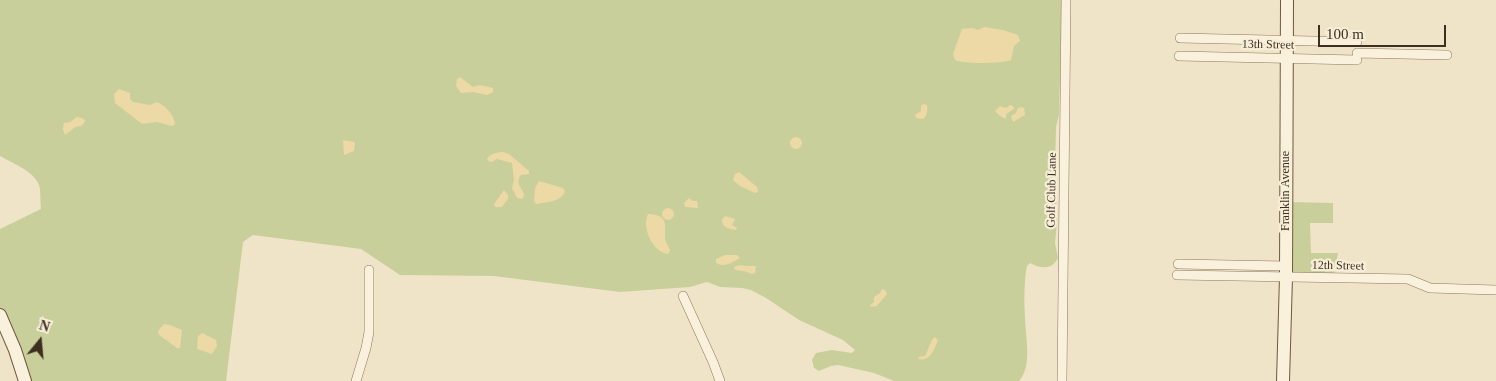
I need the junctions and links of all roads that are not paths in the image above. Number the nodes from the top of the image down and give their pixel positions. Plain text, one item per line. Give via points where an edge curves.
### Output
1 (1066, 0) edge
2 (1288, 0) edge
3 (1180, 38) dead end
4 (1287, 40) junction
5 (1357, 42) dead end
6 (1447, 55) dead end
7 (1179, 56) dead end
8 (1287, 58) junction
9 (1178, 264) dead end
10 (369, 270) dead end
11 (1286, 272) junction
12 (1178, 275) dead end
13 (1496, 290) edge
14 (683, 296) dead end
15 (0, 315) edge
16 (24, 381) edge
17 (356, 381) edge
18 (720, 381) edge
19 (1062, 381) edge
20 (1283, 381) edge

1 - 19 street, Golf Club Lane
2 - 4 main road, Franklin Avenue
3 - 4 street
4 - 5 street
4 - 8 main road, Franklin Avenue
6 - 8 street, 13th Street
7 - 8 street, 13th Street
8 - 11 main road, Franklin Avenue
9 - 11 street, 12th Street
10 - 17 street via 369,332
11 - 12 street, 12th Street
11 - 13 street, 12th Street via 1408,279 1430,288
11 - 20 main road, Franklin Avenue
14 - 18 street
15 - 16 main road

